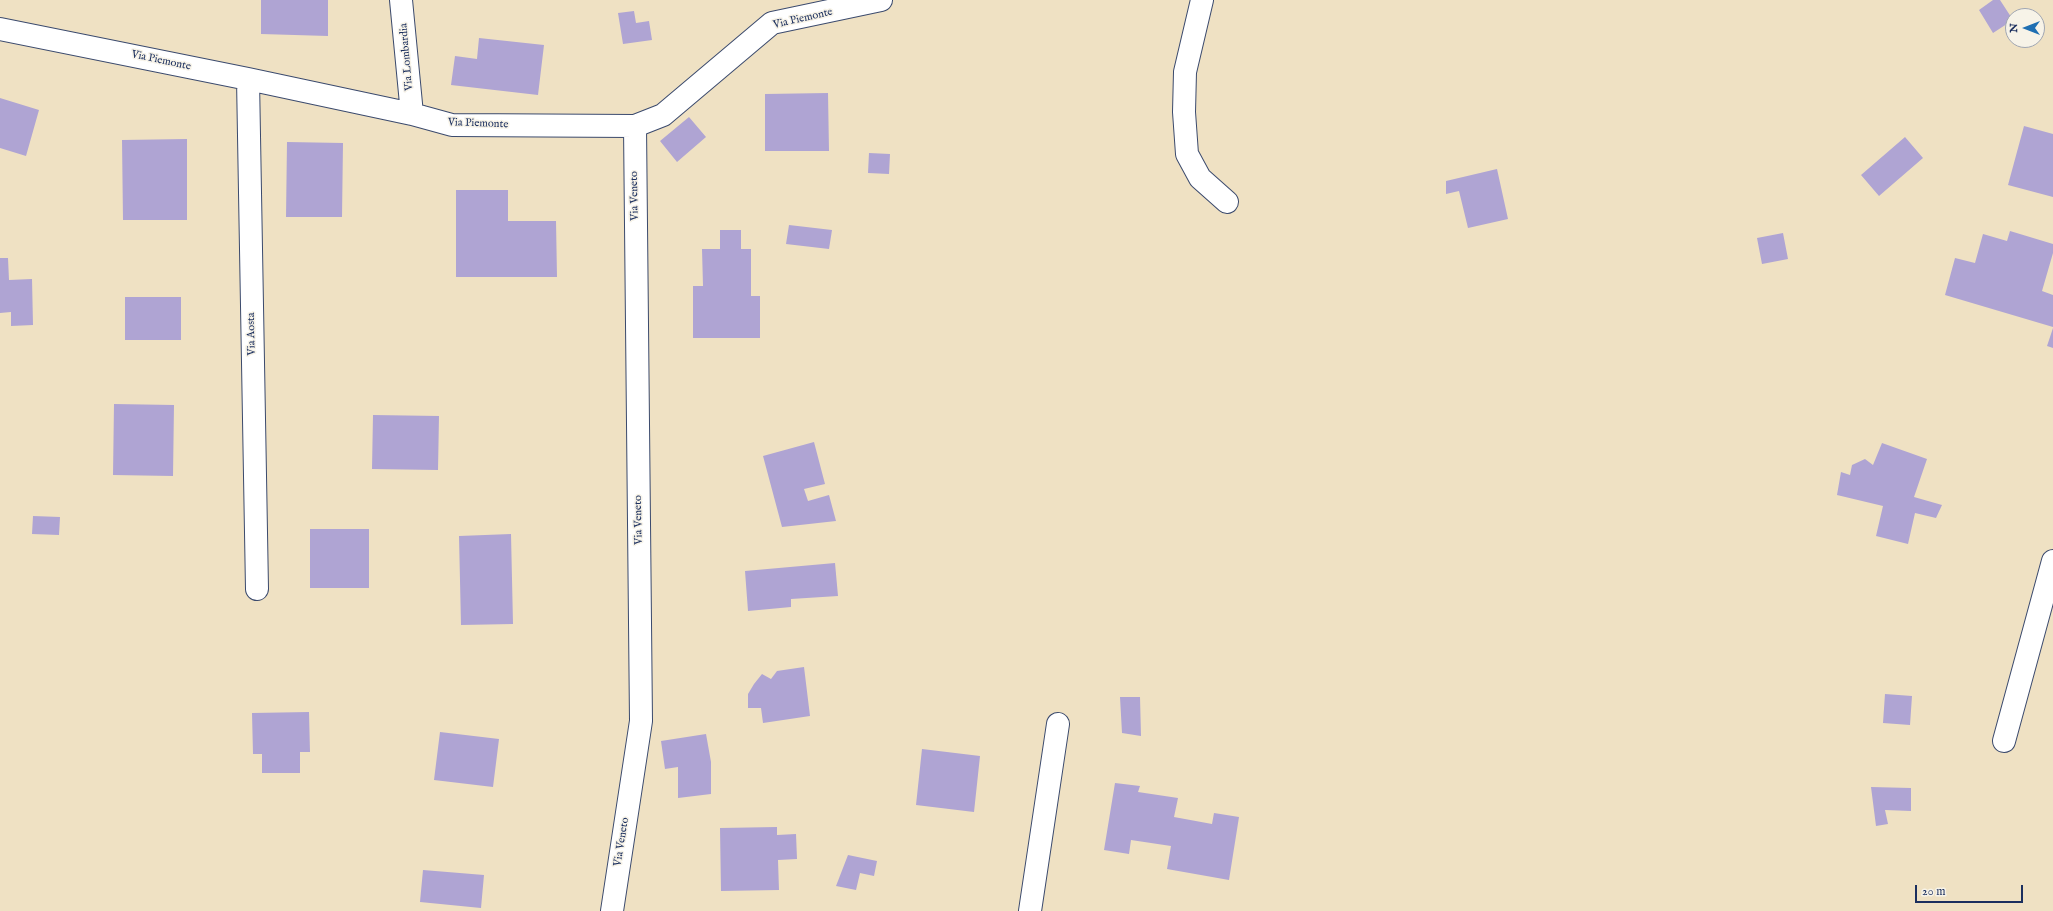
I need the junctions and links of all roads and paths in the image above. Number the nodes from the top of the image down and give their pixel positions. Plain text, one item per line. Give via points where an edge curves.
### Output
1 (401, 0) edge
2 (881, 0) edge
3 (1202, 0) edge
4 (843, 5) edge
5 (0, 29) edge
6 (248, 79) junction
7 (412, 114) junction
8 (635, 126) junction
9 (1227, 202) dead end
10 (2053, 561) edge
11 (256, 589) dead end
12 (1058, 724) dead end
13 (2004, 741) dead end
14 (612, 911) edge
15 (1030, 911) edge

1 - 7 street, Via Lombardia
2 - 4 street, Via Piemonte
3 - 9 street via 1185,72 1187,154 1200,178
4 - 8 street, Via Piemonte via 772,23 663,115
5 - 6 street, Via Piemonte
6 - 7 street, Via Piemonte
6 - 11 street, Via Aosta
7 - 8 street, Via Piemonte via 452,125
8 - 14 street, Via Veneto via 641,721
10 - 13 street
12 - 15 street

